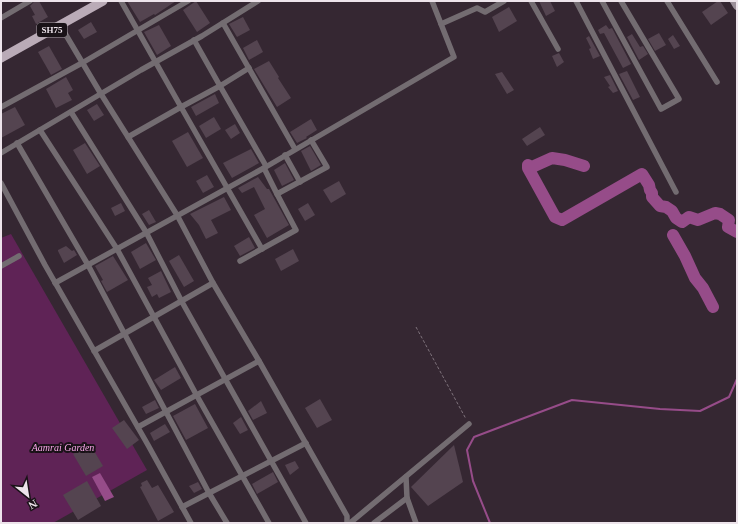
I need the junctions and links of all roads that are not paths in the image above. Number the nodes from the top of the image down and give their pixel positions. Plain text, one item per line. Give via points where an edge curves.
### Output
1 (30, 1) edge
2 (103, 1) edge
3 (121, 1) edge
4 (188, 1) edge
5 (258, 1) edge
6 (432, 1) edge
7 (504, 1) edge
8 (531, 1) edge
9 (576, 1) edge
10 (602, 1) edge
11 (621, 1) edge
12 (667, 1) edge
13 (734, 1) edge
14 (737, 6) edge
15 (1, 18) edge
16 (222, 23) junction
17 (441, 24) junction
18 (60, 25) junction
19 (138, 30) junction
20 (194, 40) junction
21 (558, 49) dead end
22 (1, 58) edge
23 (155, 62) junction
24 (82, 63) junction
25 (249, 68) junction
26 (717, 82) dead end
27 (220, 86) junction
28 (101, 94) junction
29 (181, 107) junction
30 (1, 108) edge
31 (71, 112) junction
32 (40, 130) junction
33 (128, 137) junction
34 (311, 140) junction
35 (17, 143) junction
36 (296, 149) junction
37 (1, 153) edge
38 (285, 155) junction
39 (265, 167) junction
40 (300, 182) junction
41 (1, 183) edge
42 (228, 187) junction
43 (676, 192) dead end
44 (277, 194) junction
45 (177, 215) junction
46 (146, 232) junction
47 (117, 249) junction
48 (262, 249) junction
49 (19, 256) dead end
50 (240, 261) dead end
51 (88, 265) junction
52 (1, 266) edge
53 (55, 283) junction
54 (213, 284) junction
55 (182, 302) junction
56 (154, 317) junction
57 (125, 333) junction
58 (94, 351) junction
59 (259, 361) junction
60 (226, 379) junction
61 (197, 396) junction
62 (166, 412) junction
63 (469, 424) road end
64 (138, 427) junction
65 (306, 443) junction
66 (271, 461) junction
67 (242, 476) junction
68 (406, 476) junction
69 (209, 493) junction
70 (407, 498) junction
71 (182, 507) junction
72 (191, 523) edge
73 (227, 523) edge
74 (269, 523) edge
75 (306, 523) edge
76 (349, 523) edge
77 (374, 523) edge
78 (416, 523) edge

1 - 15 street
2 - 18 main road, SH75
3 - 19 street
4 - 19 street
5 - 16 street
6 - 17 street
7 - 17 street via 486,12 477,8
8 - 21 street
9 - 43 street
10 - 11 street via 661,109 679,99
12 - 26 street
13 - 14 main road
16 - 20 street
16 - 25 street
17 - 34 street via 454,57
18 - 22 main road, SH75
18 - 24 street
19 - 23 street
19 - 24 street
20 - 23 street
20 - 27 street
23 - 28 street
23 - 29 street
24 - 28 street
24 - 30 street
25 - 27 street
25 - 36 street
27 - 29 street
27 - 39 street
28 - 31 street
28 - 33 street
29 - 33 street
29 - 42 street
31 - 32 street
31 - 46 street
32 - 35 street
32 - 47 street
33 - 45 street
34 - 36 street
34 - 40 street via 327,167
35 - 37 street
35 - 51 street
36 - 38 street
38 - 39 street
38 - 40 street
39 - 42 street
39 - 44 street
40 - 44 street
41 - 53 street
42 - 45 street
42 - 48 street
44 - 48 street via 296,230
45 - 46 street
45 - 54 street
46 - 47 street
46 - 55 street
47 - 51 street
47 - 56 street
48 - 50 street
49 - 52 street
51 - 53 street
51 - 57 street
53 - 58 street
54 - 55 street
54 - 59 street
55 - 56 street
55 - 60 street
56 - 57 street
56 - 61 street
57 - 58 street
57 - 62 street
58 - 64 street
59 - 60 street
59 - 65 street
60 - 61 street
60 - 66 street
61 - 62 street
61 - 67 street
62 - 64 street
62 - 69 street
63 - 68 street
64 - 71 street
65 - 66 street
65 - 76 street
66 - 67 street
66 - 75 street
67 - 69 street
67 - 74 street
68 - 70 street
68 - 76 street
69 - 71 street
69 - 73 street
70 - 77 street
70 - 78 street
71 - 72 street

